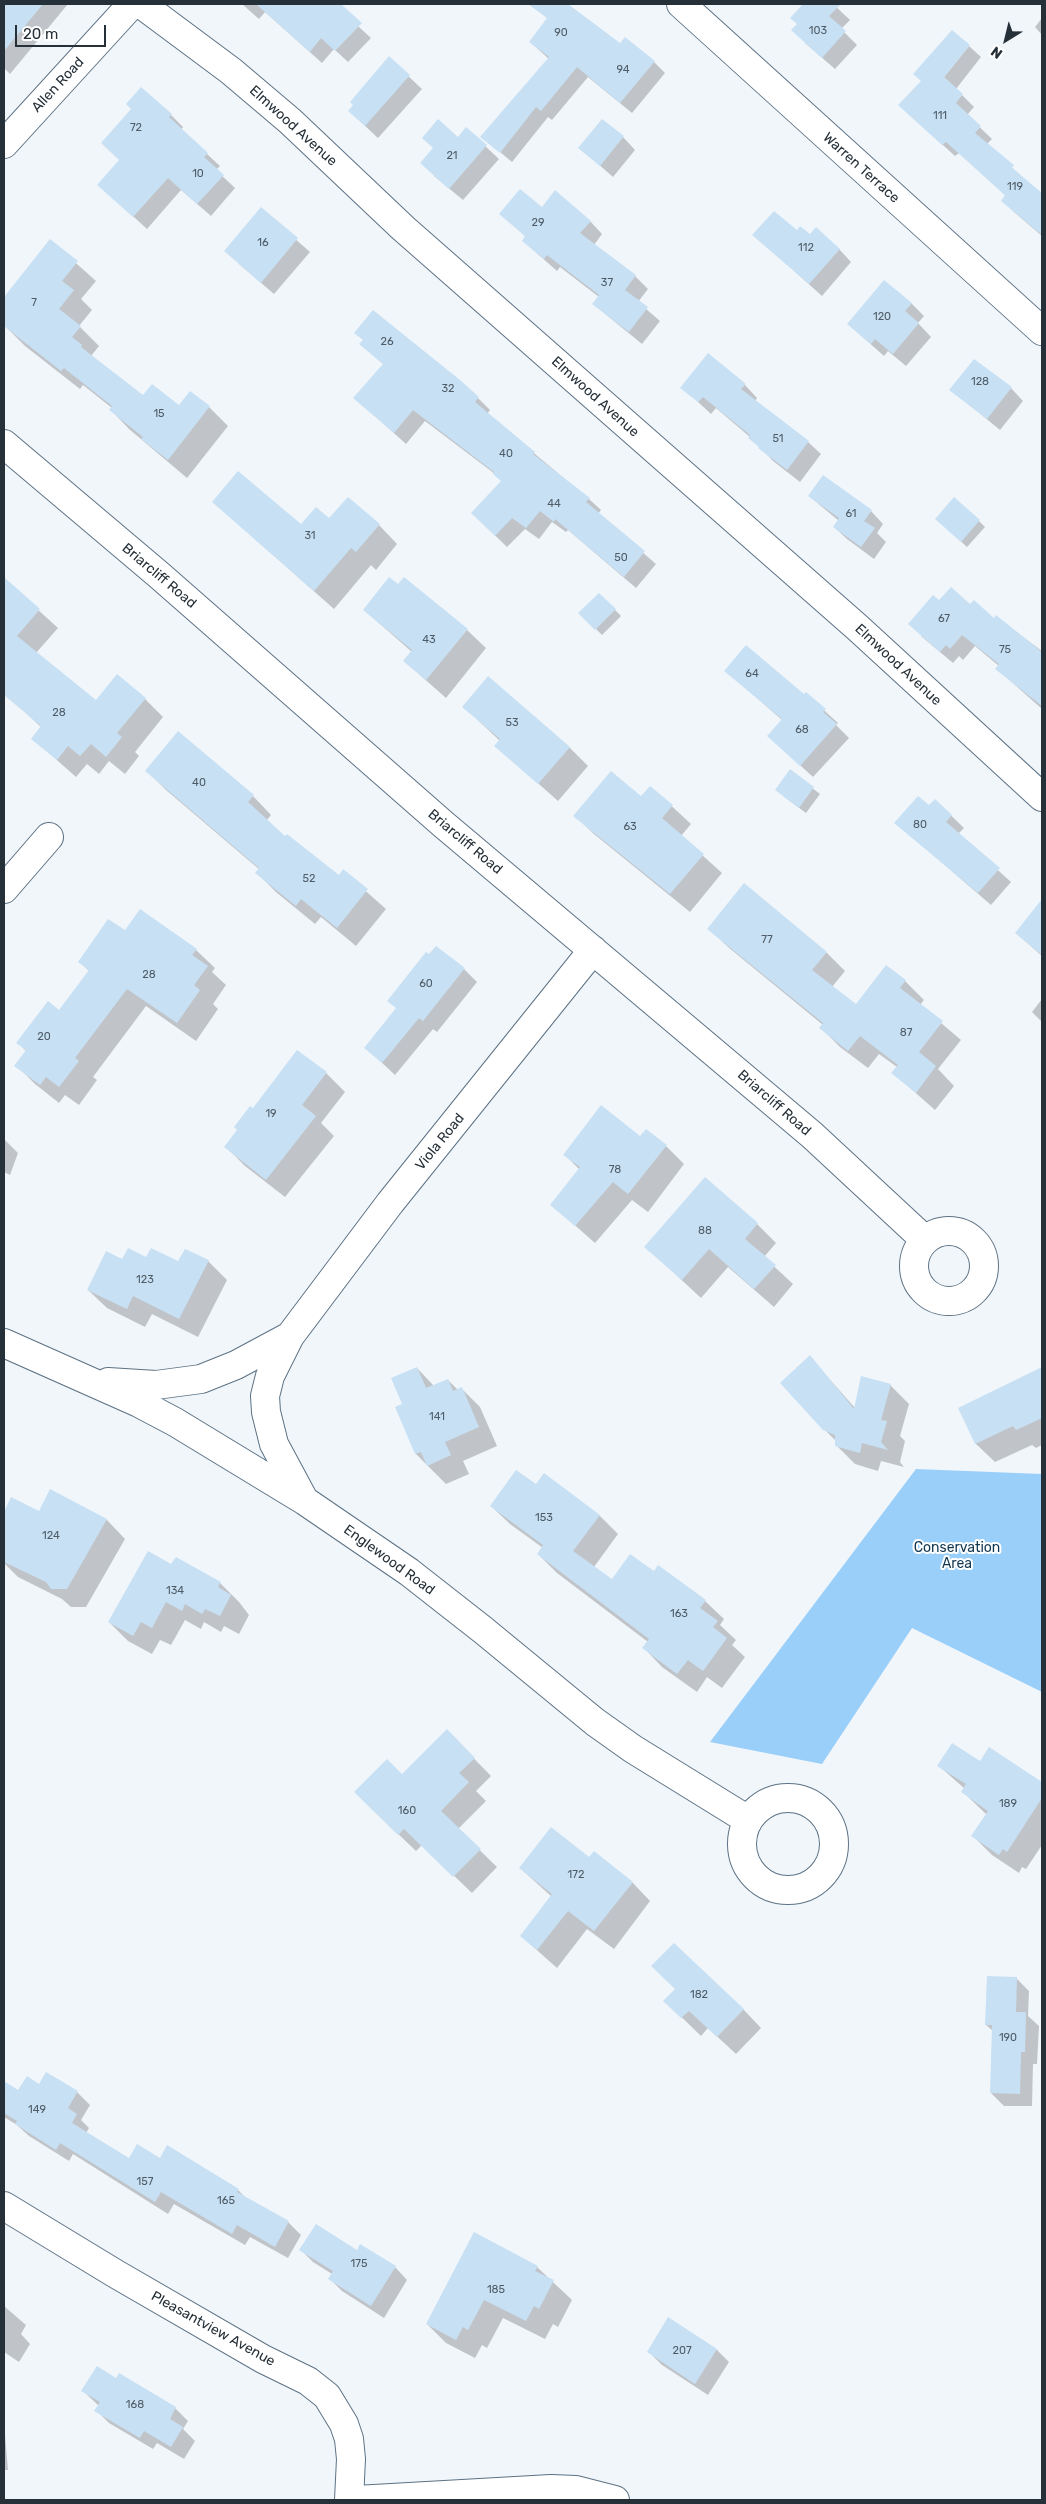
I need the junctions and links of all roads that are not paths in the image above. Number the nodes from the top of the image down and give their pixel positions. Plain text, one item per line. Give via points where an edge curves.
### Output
1 (132, 4) edge
2 (141, 4) edge
3 (681, 4) edge
4 (4, 144) edge
5 (1042, 331) edge
6 (4, 444) edge
7 (1042, 797) edge
8 (49, 837) dead end
9 (4, 889) edge
10 (593, 950) junction
11 (925, 1240) dead end
12 (290, 1336) junction
13 (4, 1343) edge
14 (84, 1380) junction
15 (305, 1501) junction
16 (748, 1820) dead end
17 (4, 2206) edge
18 (432, 2498) edge
19 (349, 2500) edge
20 (356, 2500) edge
21 (615, 2500) edge

1 - 4 street, Allen Road
2 - 7 street, Elmwood Avenue via 208,52 290,121 403,228 858,628
3 - 5 street, Warren Terrace
6 - 10 street, Briarcliff Road
8 - 9 street
10 - 11 street, Briarcliff Road via 812,1135
10 - 12 street, Viola Road via 390,1203
12 - 14 street, Viola Road via 201,1380 156,1385
12 - 15 street, Viola Road via 270,1376 265,1396 266,1412 274,1444
13 - 14 street, Englewood Road
14 - 15 street, Englewood Road via 175,1422
15 - 16 street, Englewood Road via 409,1572 595,1722
17 - 19 street, Pleasantview Avenue via 124,2279 263,2359 308,2381 327,2396 349,2439
18 - 20 street
18 - 21 street via 551,2489 576,2490

